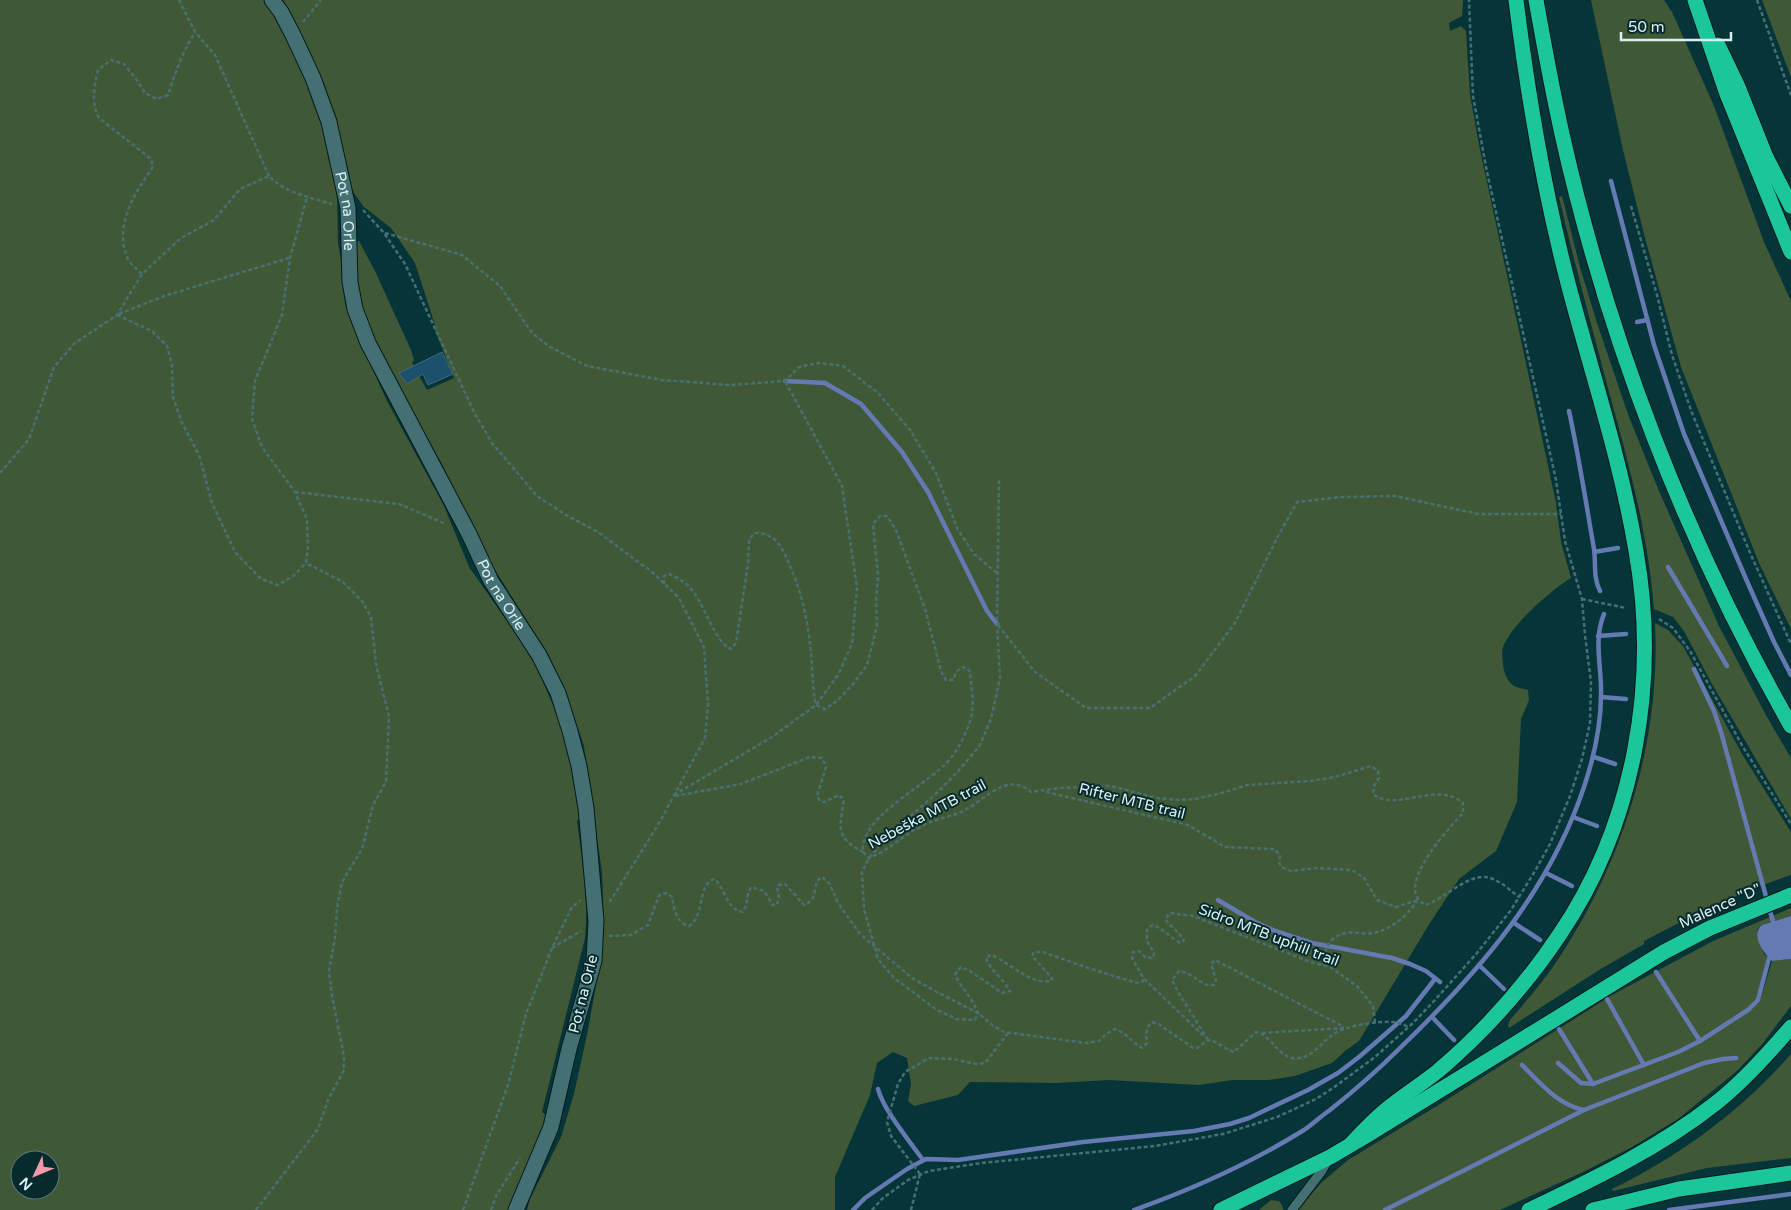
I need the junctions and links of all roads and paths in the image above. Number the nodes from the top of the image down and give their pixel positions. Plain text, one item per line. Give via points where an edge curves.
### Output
1 (179, 0) edge
2 (272, 0) edge
3 (322, 0) edge
4 (1469, 0) edge
5 (1516, 0) edge
6 (1536, 0) edge
7 (1686, 0) edge
8 (1695, 0) edge
9 (1757, 0) edge
10 (1700, 20) junction
11 (195, 32) junction
12 (293, 35) junction
13 (1791, 95) edge
14 (269, 176) junction
15 (307, 197) junction
16 (1632, 206) dead end
17 (1791, 206) edge
18 (353, 207) junction
19 (384, 233) junction
20 (1791, 252) edge
21 (290, 258) junction
22 (142, 274) junction
23 (118, 315) junction
24 (785, 381) junction
25 (0, 473) edge
26 (999, 480) dead end
27 (295, 492) junction
28 (1561, 514) junction
29 (469, 534) junction
30 (306, 563) junction
31 (998, 574) junction
32 (664, 584) junction
33 (1582, 599) junction
34 (1626, 608) dead end
35 (1653, 617) dead end
36 (998, 624) junction
37 (1791, 644) edge
38 (816, 705) junction
39 (1791, 726) edge
40 (1044, 791) junction
41 (673, 796) junction
42 (1791, 824) edge
43 (863, 852) junction
44 (869, 858) junction
45 (593, 889) junction
46 (1791, 895) edge
47 (1520, 897) junction
48 (1418, 900) junction
49 (595, 928) junction
50 (552, 948) junction
51 (876, 948) junction
52 (1322, 965) junction
53 (1144, 979) junction
54 (978, 1013) junction
55 (1375, 1023) junction
56 (1408, 1026) junction
57 (1791, 1027) edge
58 (1345, 1028) junction
59 (1008, 1033) junction
60 (1262, 1033) junction
61 (1208, 1040) junction
62 (1351, 1144) junction
63 (1330, 1157) junction
64 (1791, 1173) edge
65 (920, 1174) junction
66 (256, 1210) edge
67 (463, 1210) edge
68 (516, 1210) edge
69 (872, 1210) edge
70 (911, 1210) edge
71 (1221, 1210) edge
72 (1292, 1210) edge
73 (1529, 1210) edge
74 (1593, 1210) edge

1 - 11 path
2 - 12 street, Pot na Orle
3 - 12 path
4 - 28 path via 1473,96
5 - 62 highway via 1527,86 1550,207 1637,552 1645,632 1641,711 1635,750 1614,827 1582,899 1561,933 1525,983 1489,1023 1436,1072 1390,1106
6 - 39 highway via 1573,181 1596,266 1643,406 1702,552 1753,658
7 - 10 lane
8 - 10 highway
9 - 13 path
10 - 17 highway via 1723,54 1766,157
10 - 20 highway
11 - 14 path via 215,55
11 - 22 path via 168,94 157,98 145,93 124,64 112,60 98,70 94,88 94,109 99,118 151,159 153,167 132,198 123,241 127,258
12 - 18 street, Pot na Orle via 329,122
14 - 15 path via 283,188
14 - 22 path via 240,189 214,220 181,238
15 - 18 path
15 - 21 path
16 - 37 path via 1672,355 1692,413
18 - 19 path
18 - 29 street, Pot na Orle via 350,282 355,309 368,343
19 - 24 path via 462,254 500,286 532,333 550,347 587,366 662,380 730,385
19 - 32 path via 404,264 474,412 508,463 537,496 598,532
21 - 23 path via 164,296
21 - 27 path via 282,315 255,381 252,418 262,447
22 - 23 path
23 - 25 path via 75,343 54,367 29,439
23 - 30 path via 152,331 167,346 172,365 173,397 182,424 199,455 212,503 235,552 261,580 278,585
24 - 31 path via 799,367 818,363 843,366 878,393 910,430 936,473 957,528 974,554
24 - 38 path via 842,486 857,587 852,644 838,675
26 - 31 path
27 - 29 path via 399,504
27 - 30 path via 307,519
28 - 33 path via 1564,541
28 - 36 path via 1478,514 1395,496 1297,502 1235,623 1195,676 1150,708 1086,708 1035,672
29 - 45 street, Pot na Orle via 491,581 539,655 558,693 570,731 586,808
30 - 66 path via 343,582 362,601 371,617 376,664 389,717 386,782 373,805 362,849 342,882 337,908 336,938 329,971 344,1070 328,1100 318,1129
31 - 36 path
32 - 38 path via 664,576 669,574 691,588 721,640 731,649 736,643 749,540 754,533 774,538 800,587
32 - 41 path via 679,598 704,647 708,705 705,738
33 - 34 path
33 - 47 path via 1592,690 1587,741 1570,796 1550,844
35 - 42 path via 1673,628 1684,644
36 - 44 path via 1000,678 991,719 980,745 939,791 887,837
38 - 41 path via 772,737
38 - 43 path, Nebeška MTB trail via 825,709 836,701 867,665 877,626 878,576 873,524 880,516 887,516 896,530 925,610 941,671 946,680 953,680 963,667 970,671 972,713 950,759 873,825 864,839
40 - 44 path, Nebeška MTB trail via 1031,792 1024,786 1012,784 1000,787 960,812 920,827
40 - 48 path, Rifter MTB trail via 1188,825 1225,847 1275,849 1280,856 1281,867 1291,870 1352,870 1364,878 1377,900 1396,907
40 - 48 path, Nebeška MTB trail via 1111,786 1157,798 1196,799 1247,785 1311,781 1371,766 1378,771 1373,794 1378,798 1388,800 1442,794 1456,797 1463,803 1464,814 1446,831 1420,871 1415,891
41 - 43 path via 741,784 810,757 822,758 826,767 816,796 824,802 839,795 844,800 840,824 842,834 854,848
41 - 49 path
43 - 44 path, Nebeška MTB trail
44 - 51 path via 862,872 864,909
45 - 49 street, Pot na Orle
45 - 50 path via 572,907
46 - 62 highway, Malence "D" via 1710,928 1664,952
47 - 48 path via 1492,878 1480,876 1432,903 1425,905
47 - 56 path via 1477,953
48 - 52 path via 1395,925 1372,933 1346,933 1331,940 1324,952
49 - 50 path
49 - 51 path via 621,936 631,935 648,925 659,895 666,893 672,896 678,918 683,925 689,926 694,923 706,885 711,879 719,882 730,905 737,911 743,912 746,908 747,893 751,887 764,891 773,905 777,905 777,887 785,884 804,905 809,904 814,898 817,880 822,877 860,934
49 - 68 street, Pot na Orle via 594,961 551,1127
50 - 67 path via 526,1014 508,1085
51 - 54 path via 912,978
51 - 54 path via 878,959 894,978 937,1010 956,1019 975,1020
52 - 53 path, Sidro MTB uphill trail via 1193,916 1170,913 1165,919 1184,940 1180,943 1152,926 1148,930 1147,941 1154,953 1153,958 1145,957 1139,951 1133,952 1132,958
52 - 55 path, Sidro MTB uphill trail via 1358,986 1373,1006
53 - 54 path via 1137,983 1043,952 1034,952 1032,956 1036,962 1052,978 1044,982 1022,974 992,955 986,957 987,962 1010,991 1002,993 961,967 955,975
53 - 61 path, Sidro MTB uphill trail
54 - 59 path
55 - 56 path via 1394,1022
55 - 58 path
56 - 65 path via 1375,1057 1316,1099 1250,1127 1155,1146 948,1167
57 - 73 highway via 1747,1076 1685,1126 1618,1167
58 - 60 path
58 - 60 path via 1314,1052 1299,1059 1286,1056
58 - 61 path via 1215,960 1211,964 1216,980 1214,985 1206,985 1179,971 1172,980
59 - 61 path via 1086,1043 1099,1041 1115,1029 1125,1032 1142,1048 1147,1043 1146,1031 1152,1022 1193,1048
59 - 65 path via 985,1063 929,1058 905,1072 898,1084 887,1122 891,1136
60 - 61 path via 1256,1032 1234,1052 1214,1040
62 - 63 highway
63 - 71 highway
63 - 72 lane
64 - 74 highway via 1679,1189
65 - 69 path via 883,1198
65 - 70 path

